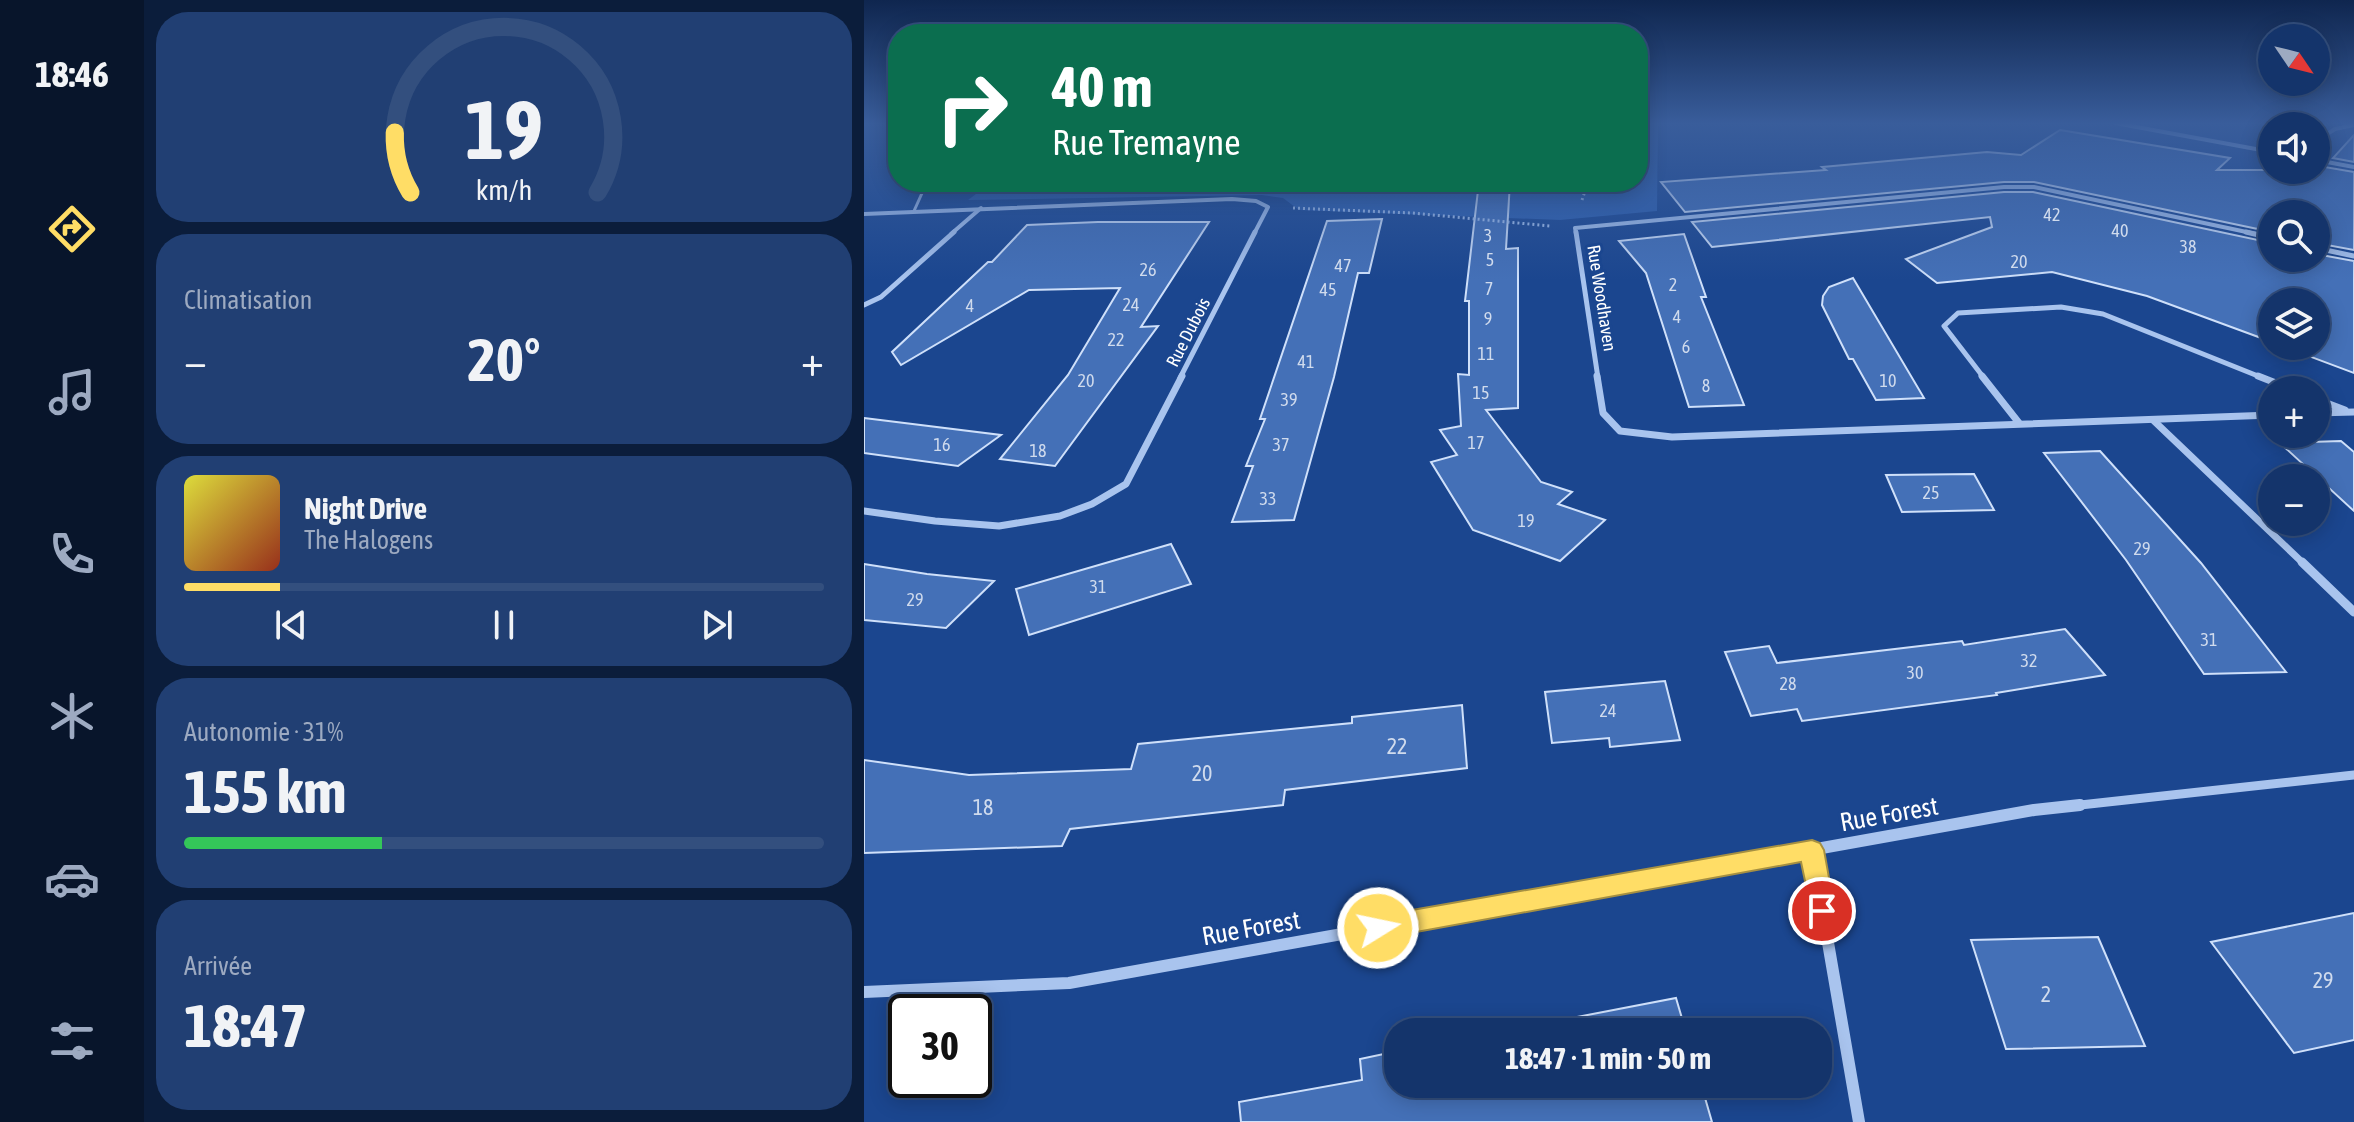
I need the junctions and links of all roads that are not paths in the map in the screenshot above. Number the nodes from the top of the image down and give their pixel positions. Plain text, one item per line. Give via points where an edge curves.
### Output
1 (923, 192) edge
2 (981, 207) junction
3 (914, 211) junction
4 (864, 214) edge
5 (2258, 235) edge
6 (2330, 251) edge
7 (2354, 256) edge
8 (864, 305) edge
9 (2259, 376) edge
10 (2330, 404) edge
11 (2352, 412) edge
12 (2330, 413) edge
13 (2258, 416) edge
14 (2153, 420) junction
15 (2019, 423) junction
16 (864, 511) edge
17 (2354, 612) edge
18 (2354, 775) edge
19 (1812, 850) junction
20 (864, 992) edge
21 (1859, 1122) edge

1 - 3 lane
2 - 3 street
2 - 8 street via 881,297
2 - 16 street, Rue Dubois via 1232,199 1268,207 1126,484 1094,505 1050,521 990,528
3 - 4 street
5 - 15 street, Rue Woodhaven via 2034,187 1575,228 1603,413 1620,431 1672,437
6 - 7 street
9 - 15 street via 2103,314 2061,307 1958,313 1944,326
10 - 11 street
11 - 12 street
13 - 14 street, Rue Woodhaven
14 - 15 street, Rue Woodhaven
14 - 17 street
18 - 19 street, Rue Forest via 2034,810
19 - 20 street, Rue Forest via 1069,983
19 - 21 street

